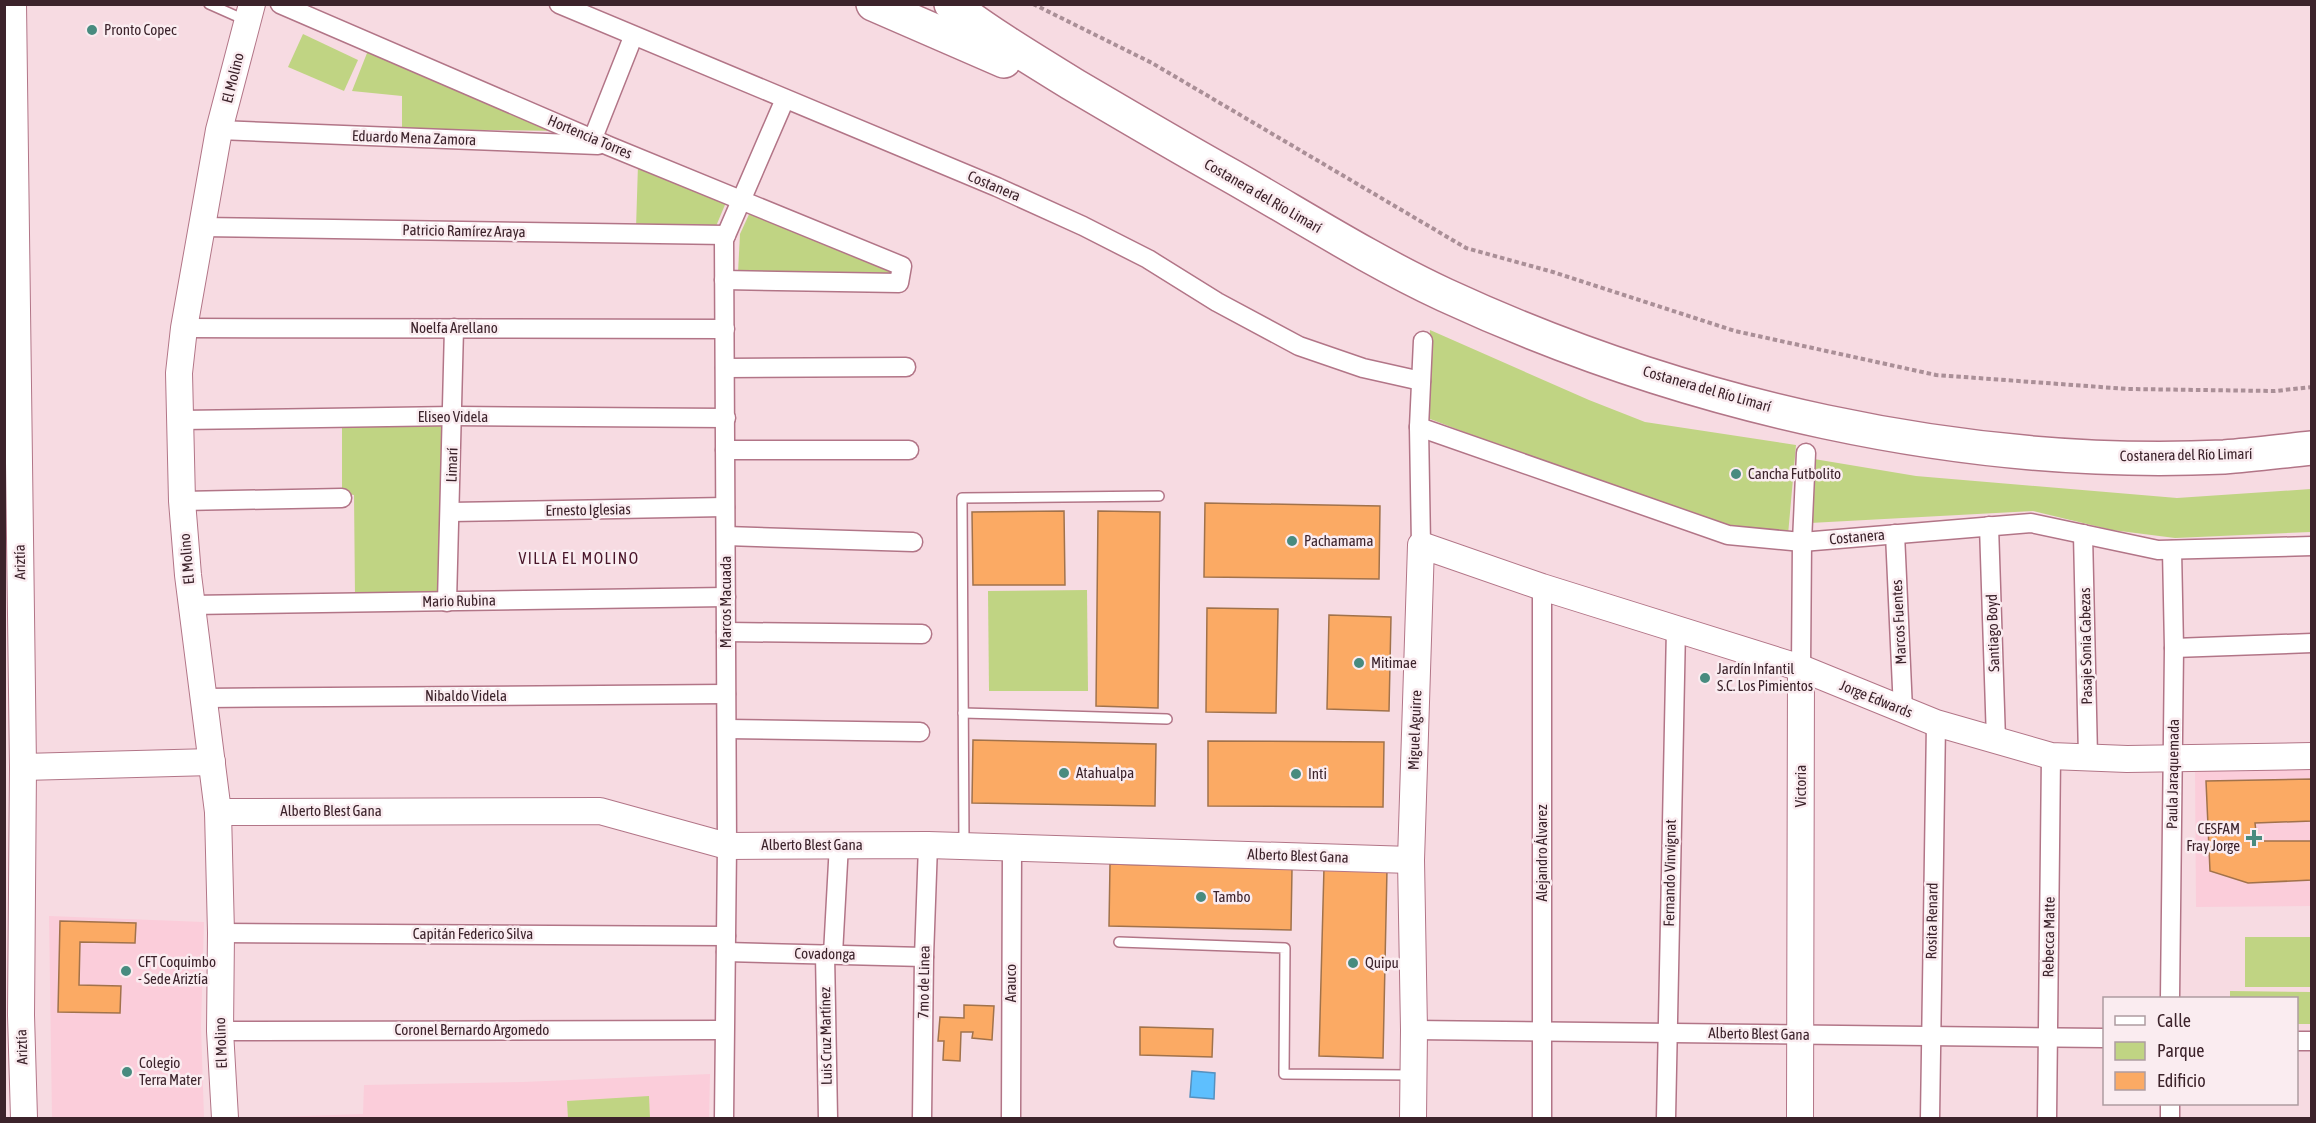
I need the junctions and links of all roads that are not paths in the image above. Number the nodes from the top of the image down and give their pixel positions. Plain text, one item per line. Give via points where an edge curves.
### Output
1 (208, 4) edge
2 (279, 4) edge
3 (559, 4) edge
4 (873, 4) edge
5 (951, 4) edge
6 (10, 7) edge
7 (249, 13) edge
8 (633, 37) junction
9 (9, 49) edge
10 (785, 99) junction
11 (219, 130) junction
12 (1155, 133) junction
13 (601, 142) junction
14 (742, 199) junction
15 (201, 226) junction
16 (726, 235) junction
17 (724, 280) junction
18 (11, 309) edge
19 (184, 328) junction
20 (454, 328) junction
21 (725, 329) junction
22 (1423, 341) dead end
23 (906, 367) dead end
24 (725, 368) junction
25 (1421, 381) junction
26 (454, 416) junction
27 (726, 418) junction
28 (180, 420) junction
29 (1419, 426) junction
30 (2312, 448) edge
31 (725, 450) junction
32 (909, 450) dead end
33 (1806, 453) dead end
34 (1160, 496) dead end
35 (342, 498) dead end
36 (182, 501) junction
37 (725, 507) junction
38 (450, 512) junction
39 (1989, 526) junction
40 (1895, 534) junction
41 (2083, 534) junction
42 (726, 536) junction
43 (913, 542) dead end
44 (1802, 543) junction
45 (1421, 545) junction
46 (2312, 546) edge
47 (2172, 549) junction
48 (1542, 587) junction
49 (726, 597) junction
50 (447, 602) junction
51 (191, 605) junction
52 (12, 619) edge
53 (1676, 628) junction
54 (726, 632) junction
55 (922, 634) dead end
56 (2312, 643) edge
57 (2174, 648) junction
58 (1801, 668) junction
59 (726, 694) junction
60 (205, 698) junction
61 (1903, 710) junction
62 (963, 713) junction
63 (1167, 719) dead end
64 (1936, 723) junction
65 (727, 729) junction
66 (920, 732) dead end
67 (1996, 740) junction
68 (2051, 756) junction
69 (2312, 756) edge
70 (2088, 757) junction
71 (2174, 758) junction
72 (212, 762) junction
73 (23, 767) junction
74 (218, 812) junction
75 (839, 844) junction
76 (928, 845) junction
77 (727, 846) junction
78 (964, 846) junction
79 (1012, 848) junction
80 (1411, 860) junction
81 (221, 933) junction
82 (1119, 942) dead end
83 (726, 944) junction
84 (829, 954) junction
85 (924, 957) junction
86 (2170, 997) edge
87 (13, 1015) edge
88 (724, 1030) junction
89 (1414, 1030) junction
90 (220, 1031) junction
91 (1542, 1032) junction
92 (1667, 1033) junction
93 (1800, 1035) junction
94 (1930, 1036) junction
95 (2048, 1038) junction
96 (2103, 1038) edge
97 (1413, 1076) junction
98 (24, 1119) edge
99 (225, 1119) edge
100 (724, 1119) edge
101 (828, 1119) edge
102 (922, 1119) edge
103 (1011, 1119) edge
104 (1413, 1119) edge
105 (1542, 1119) edge
106 (1666, 1119) edge
107 (1800, 1119) edge
108 (1930, 1119) edge
109 (2047, 1119) edge

1 - 7 lane
2 - 13 street, Hortencia Torres
3 - 8 street, Costanera
4 - 12 highway, Costanera del Río Limarí
5 - 12 highway, Costanera del Río Limarí via 1001,40
6 - 9 street, Ariztía
7 - 11 street, El Molino
8 - 10 street, Costanera
8 - 13 street
9 - 18 street, Ariztía
10 - 14 street, Marcos Macuada
10 - 25 street, Costanera via 1083,226 1299,346 1363,368
11 - 13 street, Eduardo Mena Zamora
11 - 15 street, El Molino
12 - 30 highway, Costanera del Río Limarí via 1361,252 1445,294 1563,343 1725,396 1886,433 2039,453 2224,457
13 - 14 street, Hortencia Torres
14 - 16 street, Marcos Macuada
14 - 17 street, Hortencia Torres via 902,266 899,283
15 - 16 street, Patricio Ramírez Araya
15 - 19 street, El Molino
16 - 17 street, Marcos Macuada
17 - 21 street, Marcos Macuada
18 - 52 street, Ariztía via 16,487
19 - 20 street, Noelfa Arellano
19 - 28 street, El Molino via 179,373
20 - 21 street, Noelfa Arellano
20 - 26 street, Limarí
21 - 24 street, Marcos Macuada
22 - 25 street, Miguel Aguirre
23 - 24 street
24 - 27 street, Marcos Macuada
25 - 29 street, Miguel Aguirre
26 - 27 street, Eliseo Videla
26 - 28 street, Eliseo Videla
26 - 38 street, Limarí
27 - 31 street, Marcos Macuada
28 - 36 street, El Molino
29 - 44 street, Costanera via 1728,535
29 - 45 street, Miguel Aguirre
31 - 32 street
31 - 37 street, Marcos Macuada
33 - 44 street, Victoria
34 - 62 lane via 962,498
35 - 36 street
36 - 51 street, El Molino
37 - 38 street, Ernesto Iglesias
37 - 42 street, Marcos Macuada
38 - 50 street, Limarí
39 - 40 street, Costanera
39 - 41 street, Costanera via 2031,523
39 - 67 street, Santiago Boyd
40 - 44 street, Costanera
40 - 61 street, Marcos Fuentes
41 - 47 street, Costanera via 2158,550
41 - 70 street, Pasaje Sonia Cabezas
42 - 43 street
42 - 49 street, Marcos Macuada
44 - 58 street, Victoria
45 - 48 street, Jorge Edwards
45 - 80 street, Miguel Aguirre
46 - 47 street, Costanera
47 - 57 street, Paula Jaraquemada
48 - 53 street, Jorge Edwards
48 - 91 street, Alejandro Álvarez
49 - 50 street, Mario Rubina
49 - 54 street, Marcos Macuada
50 - 51 street, Mario Rubina
51 - 60 street, El Molino
52 - 73 street, Ariztía
53 - 58 street, Jorge Edwards
53 - 92 street, Fernando Vinvignat
54 - 55 street
54 - 59 street, Marcos Macuada
56 - 57 street
57 - 71 street, Paula Jaraquemada
58 - 61 street, Jorge Edwards
58 - 93 street, Victoria
59 - 60 street, Nibaldo Videla
59 - 65 street, Marcos Macuada
60 - 72 street, El Molino
61 - 64 street, Jorge Edwards
62 - 63 lane
62 - 78 lane
64 - 67 street, Jorge Edwards
64 - 94 street, Rosita Renard
65 - 66 street
65 - 77 street, Marcos Macuada
67 - 68 street, Jorge Edwards
68 - 70 street, Jorge Edwards
68 - 95 street, Rebecca Matte
69 - 71 street, Jorge Edwards
70 - 71 street, Jorge Edwards
71 - 86 street, Paula Jaraquemada
72 - 73 street
72 - 74 street, El Molino
73 - 87 street, Ariztía
74 - 77 street, Alberto Blest Gana via 600,811
74 - 81 street, El Molino
75 - 76 street, Alberto Blest Gana
75 - 77 street, Alberto Blest Gana
75 - 84 street, Luis Cruz Martínez
76 - 78 street, Alberto Blest Gana
76 - 85 street, 7mo de Linea
77 - 83 street, Marcos Macuada
78 - 79 street, Alberto Blest Gana
79 - 80 street, Alberto Blest Gana
79 - 103 street, Arauco
80 - 89 street, Miguel Aguirre
81 - 83 street, Capitán Federico Silva
81 - 90 street, El Molino
82 - 97 lane via 1286,948 1284,1074
83 - 84 street, Covadonga
83 - 88 street, Marcos Macuada
84 - 85 street, Covadonga
84 - 101 street, Luis Cruz Martínez
85 - 102 street, 7mo de Linea
87 - 98 street, Ariztía
88 - 90 street, Coronel Bernardo Argomedo
88 - 100 street, Marcos Macuada
89 - 91 street, Alberto Blest Gana
89 - 97 street, Miguel Aguirre
90 - 99 street, El Molino
91 - 92 street, Alberto Blest Gana
91 - 105 street, Alejandro Álvarez
92 - 93 street, Alberto Blest Gana
92 - 106 street, Fernando Vinvignat
93 - 94 street, Alberto Blest Gana
93 - 107 street, Victoria
94 - 95 street, Alberto Blest Gana
94 - 108 street, Rosita Renard
95 - 96 street, Alberto Blest Gana
95 - 109 street, Rebecca Matte
97 - 104 street, Miguel Aguirre

